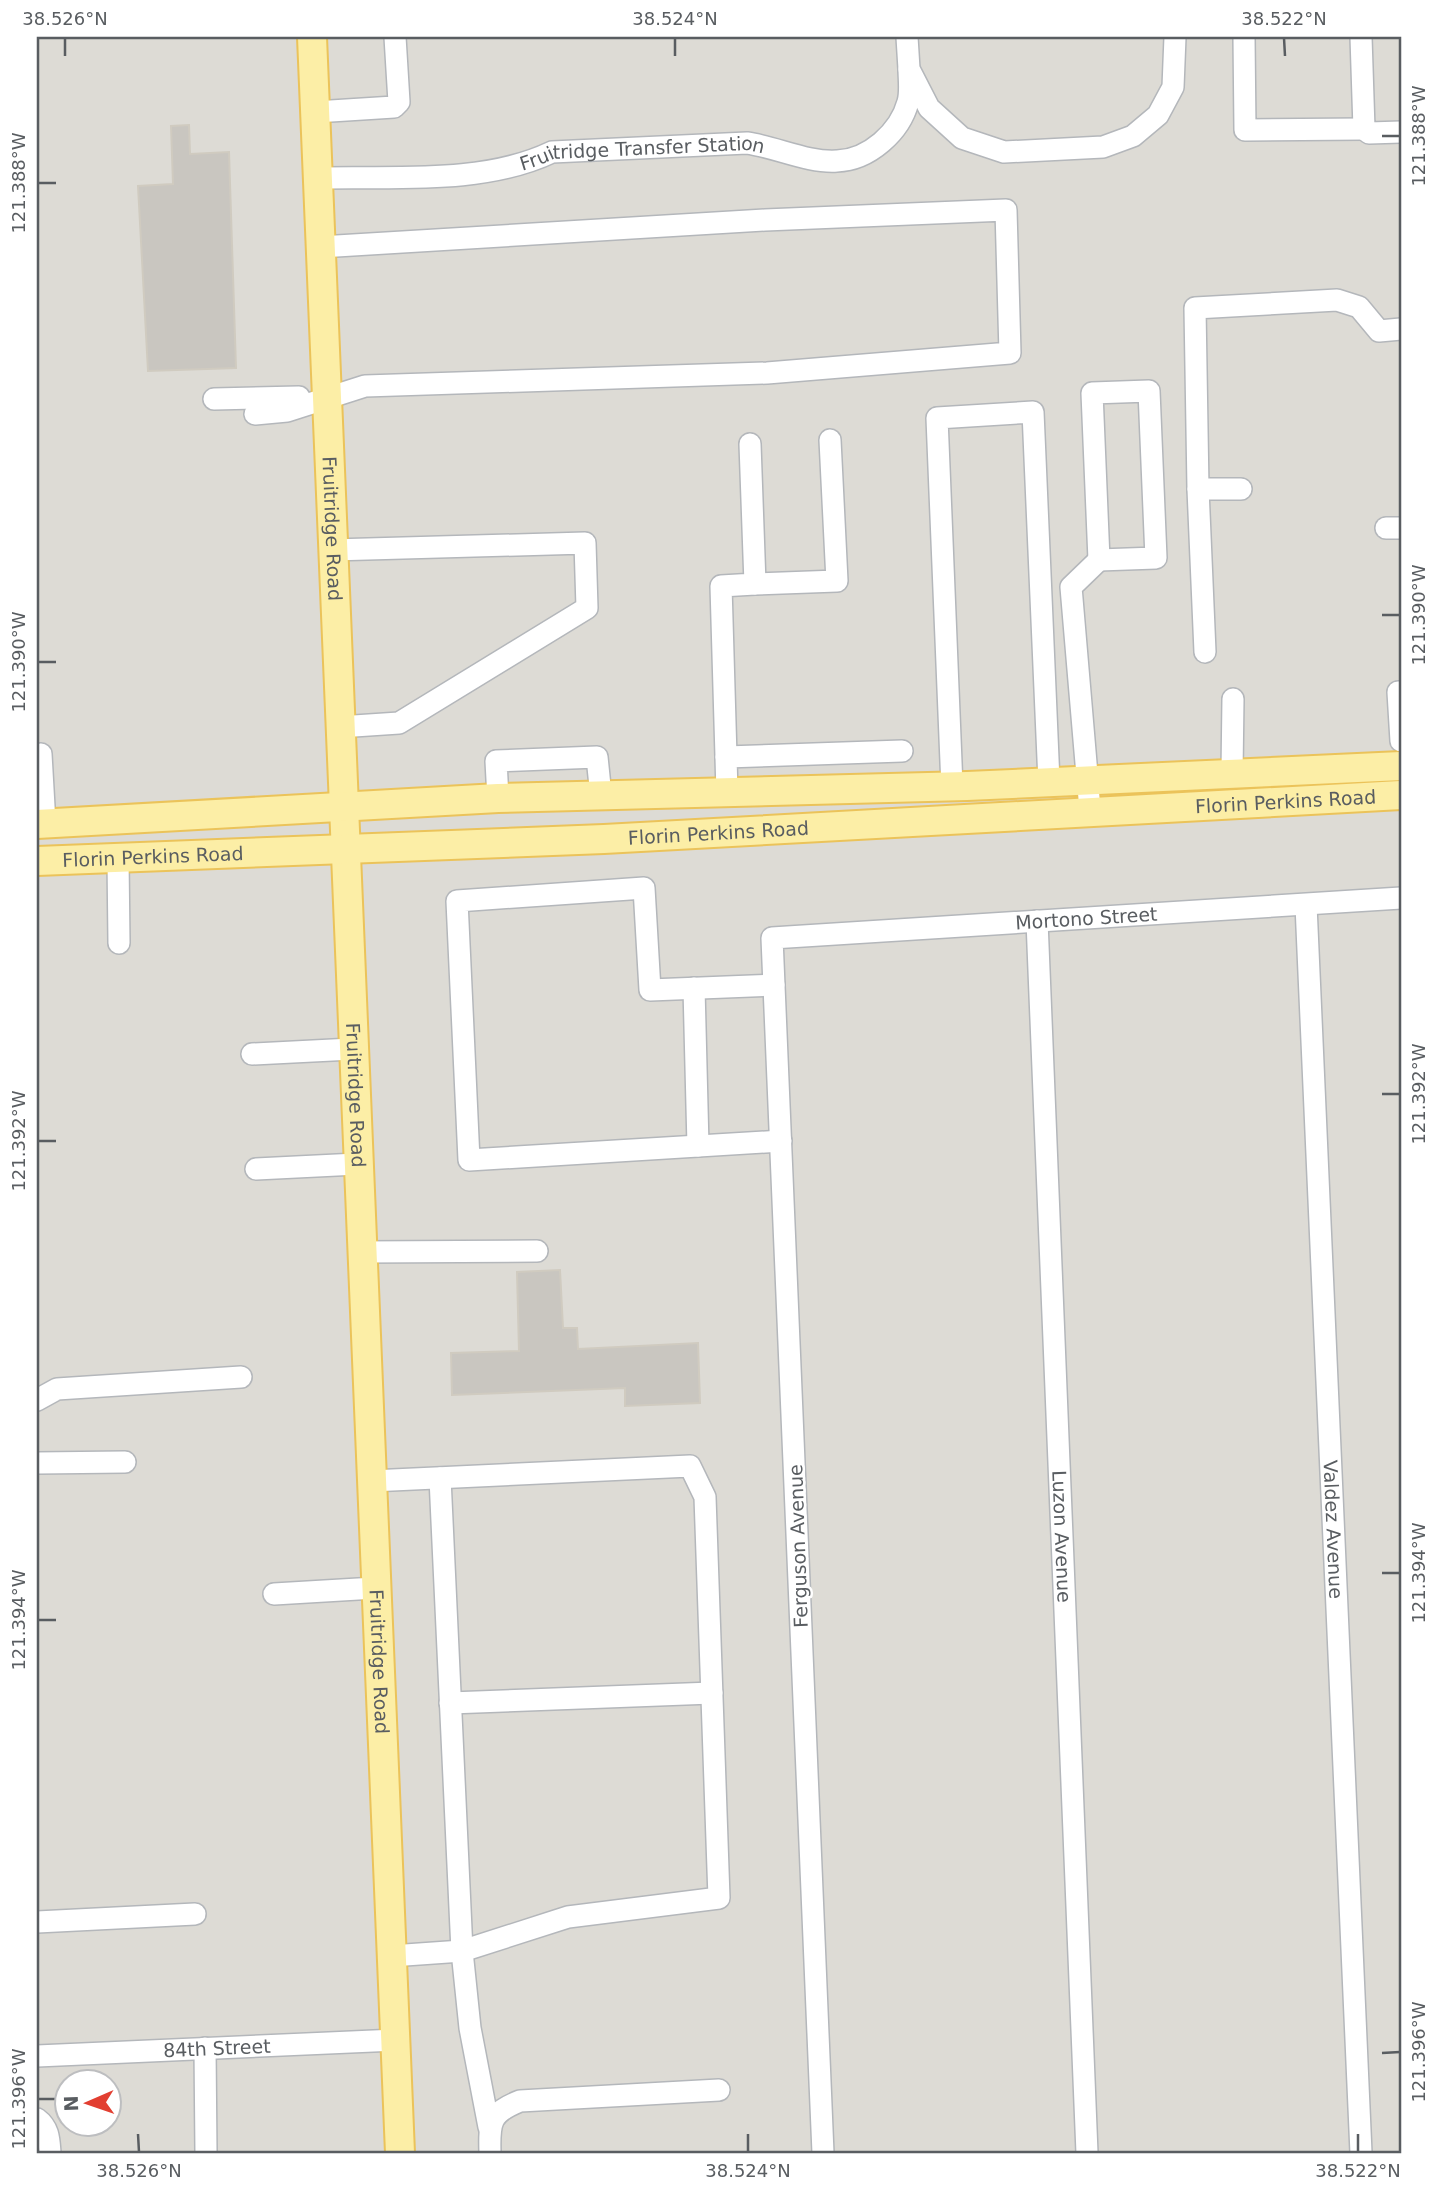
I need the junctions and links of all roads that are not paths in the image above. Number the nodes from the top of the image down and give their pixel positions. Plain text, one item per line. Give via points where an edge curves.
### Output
1 (312, 37) edge
2 (395, 37) edge
3 (907, 37) edge
4 (1175, 37) edge
5 (1244, 37) edge
6 (1361, 37) edge
7 (909, 69) junction
8 (315, 112) junction
9 (1364, 129) junction
10 (1401, 132) edge
11 (318, 178) junction
12 (320, 247) junction
13 (1401, 329) edge
14 (326, 397) junction
15 (214, 399) dead end
16 (255, 414) dead end
17 (830, 440) dead end
18 (750, 444) dead end
19 (1198, 489) junction
20 (1241, 489) dead end
21 (332, 551) junction
22 (1099, 560) junction
23 (755, 584) junction
24 (1205, 652) dead end
25 (1401, 692) edge
26 (1233, 699) dead end
27 (339, 727) junction
28 (1401, 741) edge
29 (902, 751) dead end
30 (41, 754) dead end
31 (726, 757) junction
32 (1401, 766) edge
33 (1232, 772) junction
34 (1088, 780) junction
35 (1049, 782) junction
36 (952, 787) junction
37 (727, 793) junction
38 (1401, 794) edge
39 (600, 796) junction
40 (498, 798) junction
41 (342, 806) junction
42 (1090, 810) junction
43 (40, 824) edge
44 (344, 849) junction
45 (118, 859) junction
46 (37, 861) edge
47 (1401, 898) edge
48 (1306, 905) junction
49 (1037, 921) junction
50 (772, 938) joint
51 (119, 943) dead end
52 (774, 985) junction
53 (694, 988) junction
54 (352, 1049) junction
55 (252, 1054) dead end
56 (780, 1141) junction
57 (698, 1146) junction
58 (357, 1164) junction
59 (256, 1169) dead end
60 (537, 1251) dead end
61 (361, 1252) junction
62 (241, 1377) dead end
63 (37, 1400) edge
64 (125, 1462) dead end
65 (37, 1463) edge
66 (440, 1478) junction
67 (371, 1481) junction
68 (375, 1588) junction
69 (274, 1594) dead end
70 (712, 1693) junction
71 (450, 1703) junction
72 (195, 1914) dead end
73 (37, 1922) edge
74 (462, 1951) junction
75 (391, 1956) junction
76 (396, 2040) junction
77 (205, 2048) junction
78 (37, 2056) edge
79 (719, 2090) dead end
80 (37, 2119) edge
81 (489, 2127) junction
82 (50, 2153) edge
83 (206, 2153) edge
84 (400, 2153) edge
85 (490, 2153) edge
86 (823, 2153) edge
87 (1087, 2153) edge
88 (1361, 2153) edge

1 - 8 main road, Fruitridge Road
2 - 8 street via 398,102 394,107
3 - 7 street, Fruitridge Transfer Station
4 - 7 street, Fruitridge Transfer Station via 1173,87 1158,115 1133,136 1103,147 1004,152 962,138 929,108
5 - 9 street via 1245,130
6 - 9 street
7 - 11 street, Fruitridge Transfer Station via 908,101 894,130 870,152 839,162 747,143 552,152 528,163 455,174
8 - 11 main road, Fruitridge Road
9 - 10 street
11 - 12 main road, Fruitridge Road
12 - 14 main road, Fruitridge Road
12 - 14 street via 1006,210 1010,353 767,373 365,386
13 - 19 street via 1379,331 1359,307 1337,300 1195,308
14 - 15 street
14 - 16 street via 287,411
14 - 21 main road, Fruitridge Road
17 - 23 street via 837,581
18 - 23 street
19 - 20 street
19 - 24 street
21 - 27 main road, Fruitridge Road
21 - 27 street via 585,543 587,608 400,723
22 - 22 street via 1156,558 1149,391 1092,393
22 - 34 street via 1071,587
23 - 31 street via 721,586
25 - 28 street
26 - 33 street
27 - 41 main road, Fruitridge Road
29 - 31 street
30 - 43 street
31 - 37 street
32 - 33 main road, Florin Perkins Road
33 - 34 main road, Florin Perkins Road
34 - 35 main road, Florin Perkins Road
34 - 42 street
35 - 36 main road, Florin Perkins Road
35 - 36 street via 1032,412 937,418
36 - 37 main road, Florin Perkins Road
37 - 39 main road, Florin Perkins Road
38 - 42 main road, Florin Perkins Road
39 - 40 main road, Florin Perkins Road
39 - 40 street via 597,757 496,761
40 - 41 main road, Florin Perkins Road
41 - 43 main road, Florin Perkins Road
41 - 44 main road, Fruitridge Road
42 - 44 main road, Florin Perkins Road
44 - 45 main road, Florin Perkins Road
44 - 54 main road, Fruitridge Road
45 - 46 main road, Florin Perkins Road
45 - 51 street
47 - 48 street, Mortono Street
48 - 49 street, Mortono Street
48 - 88 street, Valdez Avenue
49 - 50 street, Mortono Street
49 - 87 street, Luzon Avenue
50 - 52 street, Ferguson Avenue
52 - 53 street
52 - 56 street, Ferguson Avenue
53 - 57 street
53 - 57 street via 650,990 644,888 457,901 469,1160
54 - 55 street
54 - 58 main road, Fruitridge Road
56 - 57 street
56 - 86 street, Ferguson Avenue
58 - 59 street
58 - 61 main road, Fruitridge Road
60 - 61 street
61 - 67 main road, Fruitridge Road
62 - 63 street via 57,1389
64 - 65 street
66 - 67 street
66 - 70 street via 690,1466 705,1496
66 - 71 street
67 - 68 main road, Fruitridge Road
68 - 69 street
68 - 75 main road, Fruitridge Road
70 - 71 street
70 - 74 street via 719,1898 568,1917
71 - 74 street
72 - 73 street
74 - 75 street
74 - 81 street via 470,2028
75 - 76 main road, Fruitridge Road
76 - 77 street, 84th Street
76 - 84 main road, Fruitridge Road
77 - 78 street, 84th Street
77 - 83 street
79 - 81 street via 520,2101 500,2109
80 - 82 street via 49,2136
81 - 85 street

